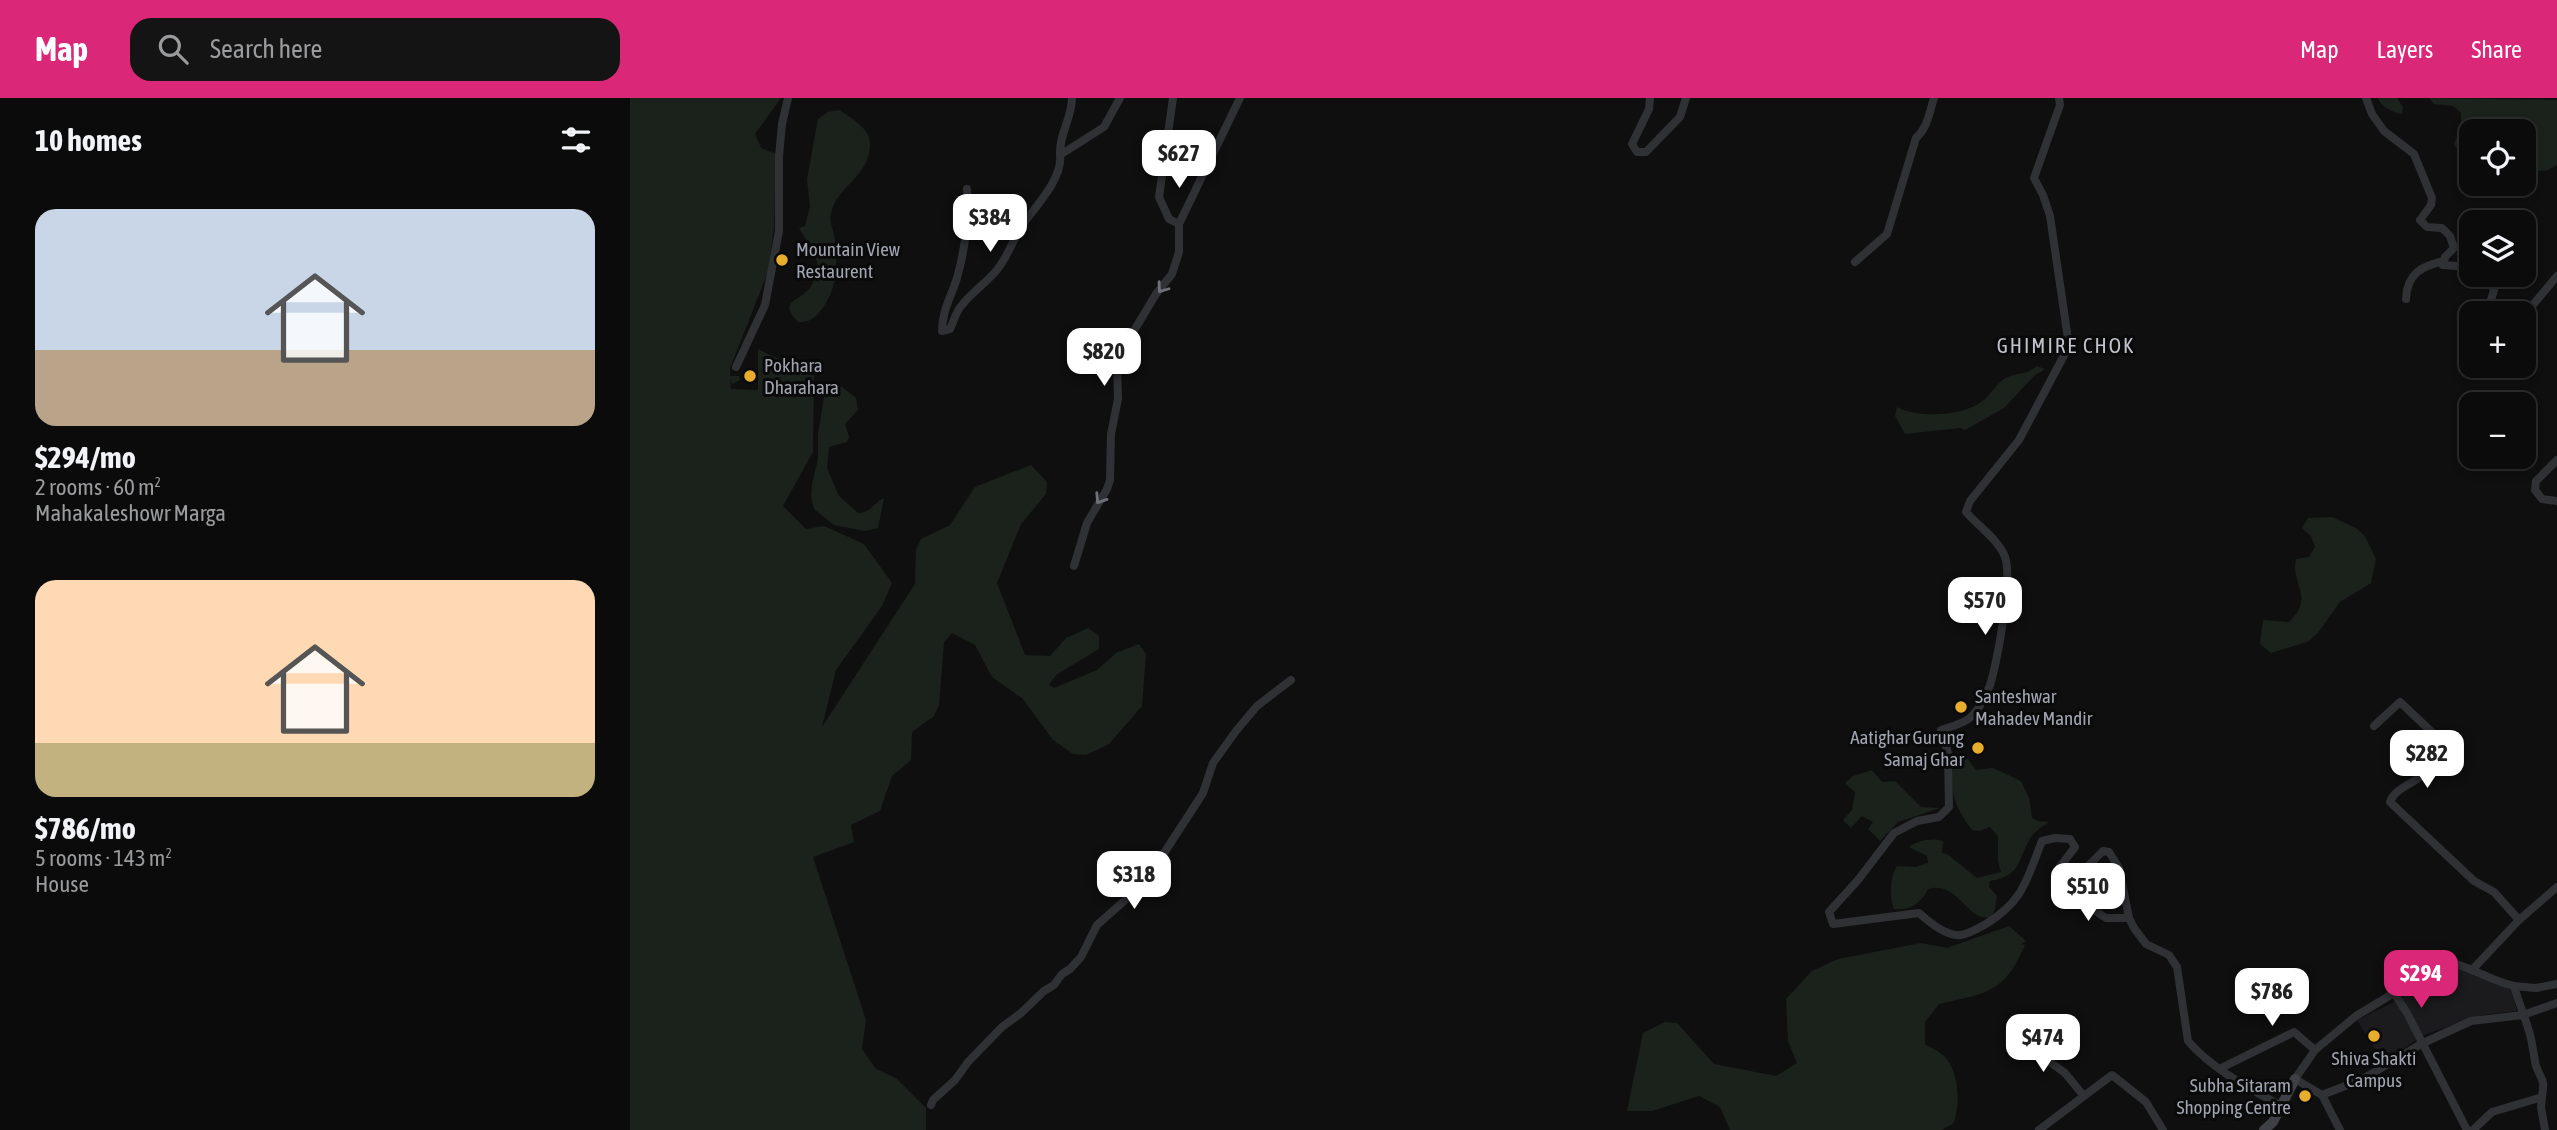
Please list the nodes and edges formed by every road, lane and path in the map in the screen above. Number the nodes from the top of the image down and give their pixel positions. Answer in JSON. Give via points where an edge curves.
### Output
{"nodes":[{"id":1,"x":788,"y":98,"type":"edge"},
{"id":2,"x":1072,"y":98,"type":"edge"},
{"id":3,"x":1121,"y":98,"type":"edge"},
{"id":4,"x":1173,"y":98,"type":"edge"},
{"id":5,"x":1240,"y":98,"type":"edge"},
{"id":6,"x":1650,"y":98,"type":"edge"},
{"id":7,"x":1686,"y":98,"type":"edge"},
{"id":8,"x":1934,"y":98,"type":"edge"},
{"id":9,"x":2059,"y":98,"type":"edge"},
{"id":10,"x":2366,"y":98,"type":"edge"},
{"id":11,"x":1060,"y":155,"type":"junction"},
{"id":12,"x":967,"y":189,"type":"dead end"},
{"id":13,"x":1179,"y":224,"type":"junction"},
{"id":14,"x":2444,"y":261,"type":"junction"},
{"id":15,"x":1854,"y":262,"type":"dead end"},
{"id":16,"x":2459,"y":266,"type":"edge"},
{"id":17,"x":2557,"y":276,"type":"edge"},
{"id":18,"x":2492,"y":287,"type":"edge"},
{"id":19,"x":2406,"y":299,"type":"dead end"},
{"id":20,"x":736,"y":367,"type":"dead end"},
{"id":21,"x":2557,"y":460,"type":"edge"},
{"id":22,"x":2557,"y":500,"type":"edge"},
{"id":23,"x":1074,"y":566,"type":"dead end"},
{"id":24,"x":1291,"y":680,"type":"dead end"},
{"id":25,"x":2374,"y":726,"type":"dead end"},
{"id":26,"x":2074,"y":880,"type":"junction"},
{"id":27,"x":2557,"y":887,"type":"edge"},
{"id":28,"x":2129,"y":918,"type":"junction"},
{"id":29,"x":2519,"y":920,"type":"junction"},
{"id":30,"x":2472,"y":970,"type":"junction"},
{"id":31,"x":2557,"y":984,"type":"edge"},
{"id":32,"x":2514,"y":986,"type":"junction"},
{"id":33,"x":2394,"y":993,"type":"junction"},
{"id":34,"x":2557,"y":1003,"type":"edge"},
{"id":35,"x":2523,"y":1015,"type":"junction"},
{"id":36,"x":2017,"y":1038,"type":"dead end"},
{"id":37,"x":2421,"y":1044,"type":"junction"},
{"id":38,"x":2315,"y":1051,"type":"junction"},
{"id":39,"x":2221,"y":1068,"type":"junction"},
{"id":40,"x":2295,"y":1079,"type":"junction"},
{"id":41,"x":2083,"y":1095,"type":"junction"},
{"id":42,"x":2322,"y":1096,"type":"junction"},
{"id":43,"x":2542,"y":1097,"type":"junction"},
{"id":44,"x":931,"y":1105,"type":"dead end"},
{"id":45,"x":2281,"y":1106,"type":"junction"},
{"id":46,"x":2039,"y":1130,"type":"edge"},
{"id":47,"x":2163,"y":1130,"type":"edge"},
{"id":48,"x":2264,"y":1130,"type":"edge"},
{"id":49,"x":2340,"y":1130,"type":"edge"},
{"id":50,"x":2467,"y":1130,"type":"edge"},
{"id":51,"x":2473,"y":1130,"type":"edge"},
{"id":52,"x":2545,"y":1130,"type":"edge"}],
"edges":[{"from":1,"to":20,"type":"street","via":[[779,156],[779,231],[765,305]]},
{"from":2,"to":11,"type":"street"},
{"from":3,"to":11,"type":"street","via":[[1104,127]]},
{"from":4,"to":13,"type":"street","via":[[1159,197],[1169,219]]},
{"from":5,"to":13,"type":"street"},
{"from":6,"to":7,"type":"street","via":[[1632,144],[1637,152],[1646,152],[1680,117]]},
{"from":8,"to":15,"type":"street","via":[[1928,121],[1916,138],[1887,234]]},
{"from":9,"to":26,"type":"street","via":[[2034,178],[2050,216],[2069,346],[2019,440],[1969,501],[1966,513],[2006,558],[2001,630],[1990,684],[1970,718],[1941,730],[1948,753],[1949,807],[1940,817],[1917,821],[1894,833],[1829,912],[1833,924],[1919,913],[1960,936],[2007,910],[2018,898],[2042,842],[2055,838],[2070,839],[2075,847],[2056,872],[2057,881]]},
{"from":10,"to":14,"type":"street","via":[[2384,131],[2414,154],[2432,198],[2420,220],[2427,227],[2442,228],[2454,248]]},
{"from":11,"to":12,"type":"street","via":[[1061,164],[1039,205],[997,271],[960,306],[950,329],[942,331],[968,222]]},
{"from":13,"to":23,"type":"street","one_way":true,"via":[[1180,252],[1172,274],[1120,354],[1110,480],[1087,523]]},
{"from":14,"to":16,"type":"street","via":[[2443,265]]},
{"from":14,"to":19,"type":"street","via":[[2415,274],[2407,283]]},
{"from":17,"to":18,"type":"street","via":[[2532,306],[2488,310]]},
{"from":21,"to":22,"type":"street","via":[[2536,481],[2535,490],[2542,499]]},
{"from":24,"to":44,"type":"street","via":[[1257,706],[1236,731],[1155,867],[1097,925],[1081,957],[1002,1027]]},
{"from":25,"to":29,"type":"street","via":[[2400,702],[2437,737],[2443,749],[2433,765],[2392,795],[2390,802],[2474,881],[2494,892]]},
{"from":26,"to":28,"type":"street","via":[[2091,908],[2106,918]]},
{"from":26,"to":28,"type":"street","via":[[2103,851],[2109,852],[2119,868]]},
{"from":27,"to":29,"type":"street"},
{"from":28,"to":39,"type":"street","via":[[2146,944],[2169,955],[2177,967],[2188,1041]]},
{"from":29,"to":30,"type":"street"},
{"from":30,"to":32,"type":"street"},
{"from":30,"to":33,"type":"street","via":[[2439,961],[2402,969]]},
{"from":31,"to":32,"type":"street"},
{"from":32,"to":35,"type":"street"},
{"from":33,"to":37,"type":"street"},
{"from":33,"to":38,"type":"street","via":[[2356,1016]]},
{"from":34,"to":35,"type":"street"},
{"from":35,"to":37,"type":"street","via":[[2471,1021]]},
{"from":35,"to":43,"type":"street","via":[[2544,1082]]},
{"from":36,"to":41,"type":"street","via":[[2064,1073]]},
{"from":37,"to":42,"type":"street","via":[[2363,1079]]},
{"from":37,"to":50,"type":"street"},
{"from":38,"to":39,"type":"street","via":[[2296,1032]]},
{"from":38,"to":40,"type":"street"},
{"from":39,"to":45,"type":"street"},
{"from":40,"to":42,"type":"street"},
{"from":40,"to":45,"type":"main road"},
{"from":41,"to":46,"type":"street"},
{"from":41,"to":47,"type":"street","via":[[2112,1075],[2146,1102]]},
{"from":42,"to":49,"type":"street"},
{"from":43,"to":51,"type":"street","via":[[2492,1112]]},
{"from":43,"to":52,"type":"street"},
{"from":45,"to":48,"type":"main road"}]}
